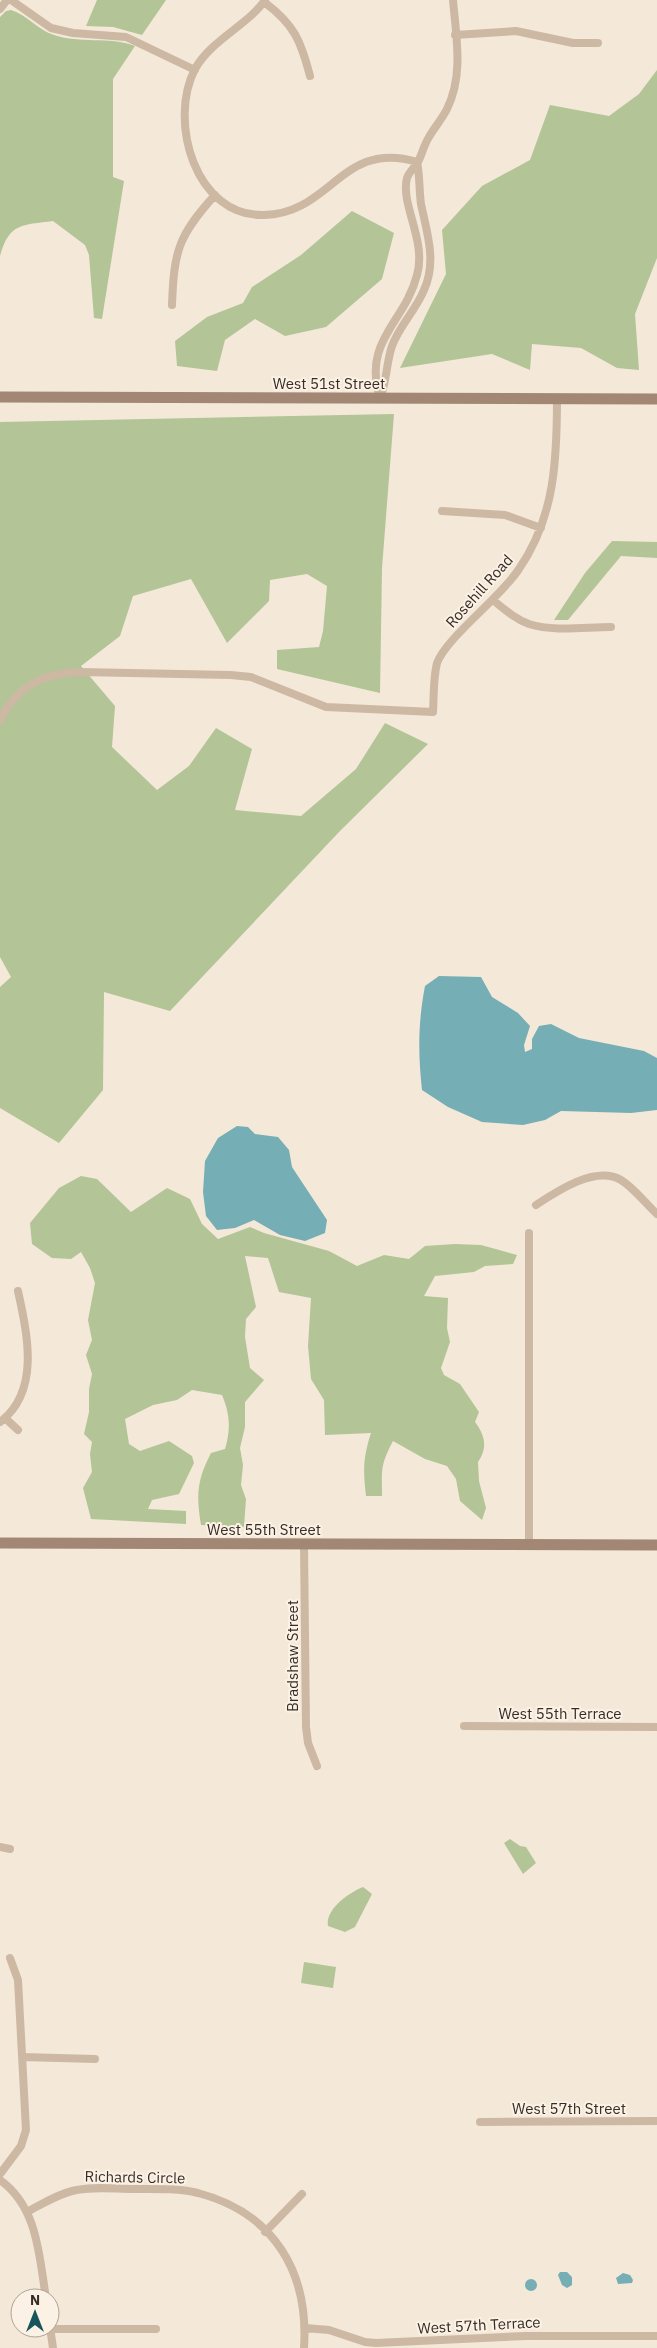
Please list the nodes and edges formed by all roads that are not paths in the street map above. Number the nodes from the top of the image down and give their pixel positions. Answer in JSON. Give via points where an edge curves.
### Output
{"nodes":[{"id":1,"x":7,"y":0,"type":"edge"},
{"id":2,"x":11,"y":0,"type":"edge"},
{"id":3,"x":453,"y":0,"type":"edge"},
{"id":4,"x":265,"y":1,"type":"edge"},
{"id":5,"x":0,"y":9,"type":"edge"},
{"id":6,"x":456,"y":35,"type":"junction"},
{"id":7,"x":598,"y":43,"type":"dead end"},
{"id":8,"x":195,"y":70,"type":"junction"},
{"id":9,"x":310,"y":76,"type":"dead end"},
{"id":10,"x":417,"y":162,"type":"junction"},
{"id":11,"x":215,"y":195,"type":"junction"},
{"id":12,"x":426,"y":224,"type":"junction"},
{"id":13,"x":415,"y":227,"type":"junction"},
{"id":14,"x":412,"y":289,"type":"junction"},
{"id":15,"x":422,"y":294,"type":"junction"},
{"id":16,"x":172,"y":305,"type":"dead end"},
{"id":17,"x":0,"y":397,"type":"edge"},
{"id":18,"x":380,"y":398,"type":"junction"},
{"id":19,"x":557,"y":398,"type":"junction"},
{"id":20,"x":657,"y":399,"type":"edge"},
{"id":21,"x":442,"y":511,"type":"dead end"},
{"id":22,"x":541,"y":528,"type":"junction"},
{"id":23,"x":493,"y":600,"type":"junction"},
{"id":24,"x":611,"y":627,"type":"dead end"},
{"id":25,"x":0,"y":720,"type":"edge"},
{"id":26,"x":536,"y":1205,"type":"dead end"},
{"id":27,"x":657,"y":1214,"type":"edge"},
{"id":28,"x":529,"y":1233,"type":"dead end"},
{"id":29,"x":18,"y":1291,"type":"dead end"},
{"id":30,"x":3,"y":1420,"type":"edge"},
{"id":31,"x":18,"y":1430,"type":"dead end"},
{"id":32,"x":0,"y":1543,"type":"edge"},
{"id":33,"x":304,"y":1544,"type":"junction"},
{"id":34,"x":529,"y":1544,"type":"junction"},
{"id":35,"x":657,"y":1545,"type":"edge"},
{"id":36,"x":464,"y":1726,"type":"dead end"},
{"id":37,"x":657,"y":1727,"type":"edge"},
{"id":38,"x":317,"y":1766,"type":"dead end"},
{"id":39,"x":0,"y":1847,"type":"edge"},
{"id":40,"x":10,"y":1849,"type":"dead end"},
{"id":41,"x":10,"y":1958,"type":"dead end"},
{"id":42,"x":22,"y":2057,"type":"junction"},
{"id":43,"x":95,"y":2059,"type":"dead end"},
{"id":44,"x":657,"y":2121,"type":"edge"},
{"id":45,"x":480,"y":2122,"type":"dead end"},
{"id":46,"x":0,"y":2174,"type":"edge"},
{"id":47,"x":0,"y":2180,"type":"edge"},
{"id":48,"x":302,"y":2194,"type":"dead end"},
{"id":49,"x":27,"y":2212,"type":"junction"},
{"id":50,"x":265,"y":2232,"type":"junction"},
{"id":51,"x":44,"y":2288,"type":"edge"},
{"id":52,"x":60,"y":2328,"type":"edge"},
{"id":53,"x":305,"y":2328,"type":"junction"},
{"id":54,"x":156,"y":2329,"type":"dead end"},
{"id":55,"x":657,"y":2336,"type":"edge"},
{"id":56,"x":304,"y":2348,"type":"edge"}],
"edges":[{"from":1,"to":5,"type":"street"},
{"from":2,"to":8,"type":"street","via":[[52,28],[126,37]]},
{"from":3,"to":6,"type":"street"},
{"from":4,"to":8,"type":"street","via":[[211,49]]},
{"from":4,"to":9,"type":"street","via":[[297,35]]},
{"from":6,"to":7,"type":"street","via":[[516,31],[574,43]]},
{"from":6,"to":10,"type":"street","via":[[458,65],[454,94]]},
{"from":8,"to":11,"type":"street","via":[[186,103],[188,141],[194,166]]},
{"from":10,"to":11,"type":"street","via":[[394,157],[359,164],[306,205],[279,214],[246,213],[231,208]]},
{"from":10,"to":12,"type":"street"},
{"from":10,"to":13,"type":"street","via":[[408,177]]},
{"from":11,"to":16,"type":"street","via":[[187,228],[179,243]]},
{"from":12,"to":13,"type":"street"},
{"from":12,"to":15,"type":"street","via":[[431,262]]},
{"from":13,"to":14,"type":"street","via":[[420,257]]},
{"from":14,"to":15,"type":"street"},
{"from":14,"to":18,"type":"street","via":[[378,352],[376,383]]},
{"from":15,"to":18,"type":"street","via":[[392,345],[387,382]]},
{"from":17,"to":18,"type":"street","name":"West 51st Street"},
{"from":18,"to":19,"type":"street","name":"West 51st Street"},
{"from":19,"to":20,"type":"street","name":"West 51st Street"},
{"from":19,"to":22,"type":"street","name":"Rosehill Road","via":[[555,476]]},
{"from":21,"to":22,"type":"street","via":[[505,515]]},
{"from":22,"to":23,"type":"street","name":"Rosehill Road","via":[[519,570]]},
{"from":23,"to":24,"type":"street","via":[[529,624]]},
{"from":23,"to":25,"type":"street","name":"Rosehill Road","via":[[443,652],[435,673],[433,712],[326,707],[251,677],[61,672],[36,680],[22,689]]},
{"from":26,"to":27,"type":"street","via":[[582,1180],[602,1175],[622,1181]]},
{"from":28,"to":34,"type":"street"},
{"from":29,"to":30,"type":"street","via":[[30,1356],[21,1392]]},
{"from":30,"to":31,"type":"street"},
{"from":32,"to":33,"type":"street","name":"West 55th Street"},
{"from":33,"to":34,"type":"street","name":"West 55th Street"},
{"from":33,"to":38,"type":"street","name":"Bradshaw Street","via":[[306,1727]]},
{"from":34,"to":35,"type":"street","name":"West 55th Street"},
{"from":36,"to":37,"type":"street","name":"West 55th Terrace"},
{"from":39,"to":40,"type":"street"},
{"from":41,"to":42,"type":"street","via":[[18,1980]]},
{"from":42,"to":43,"type":"street"},
{"from":42,"to":46,"type":"street","via":[[26,2130],[13,2160]]},
{"from":44,"to":45,"type":"street","name":"West 57th Street"},
{"from":47,"to":49,"type":"street","via":[[17,2196]]},
{"from":48,"to":50,"type":"street"},
{"from":49,"to":50,"type":"street","name":"Richards Circle","via":[[75,2190],[172,2189],[219,2200],[244,2214]]},
{"from":49,"to":51,"type":"street","via":[[34,2229]]},
{"from":50,"to":53,"type":"street","name":"Richards Circle","via":[[282,2250],[292,2269],[304,2307]]},
{"from":52,"to":54,"type":"street"},
{"from":53,"to":55,"type":"street","name":"West 57th Terrace","via":[[330,2330],[376,2343],[543,2336]]},
{"from":53,"to":56,"type":"street","name":"Richards Circle"}]}
